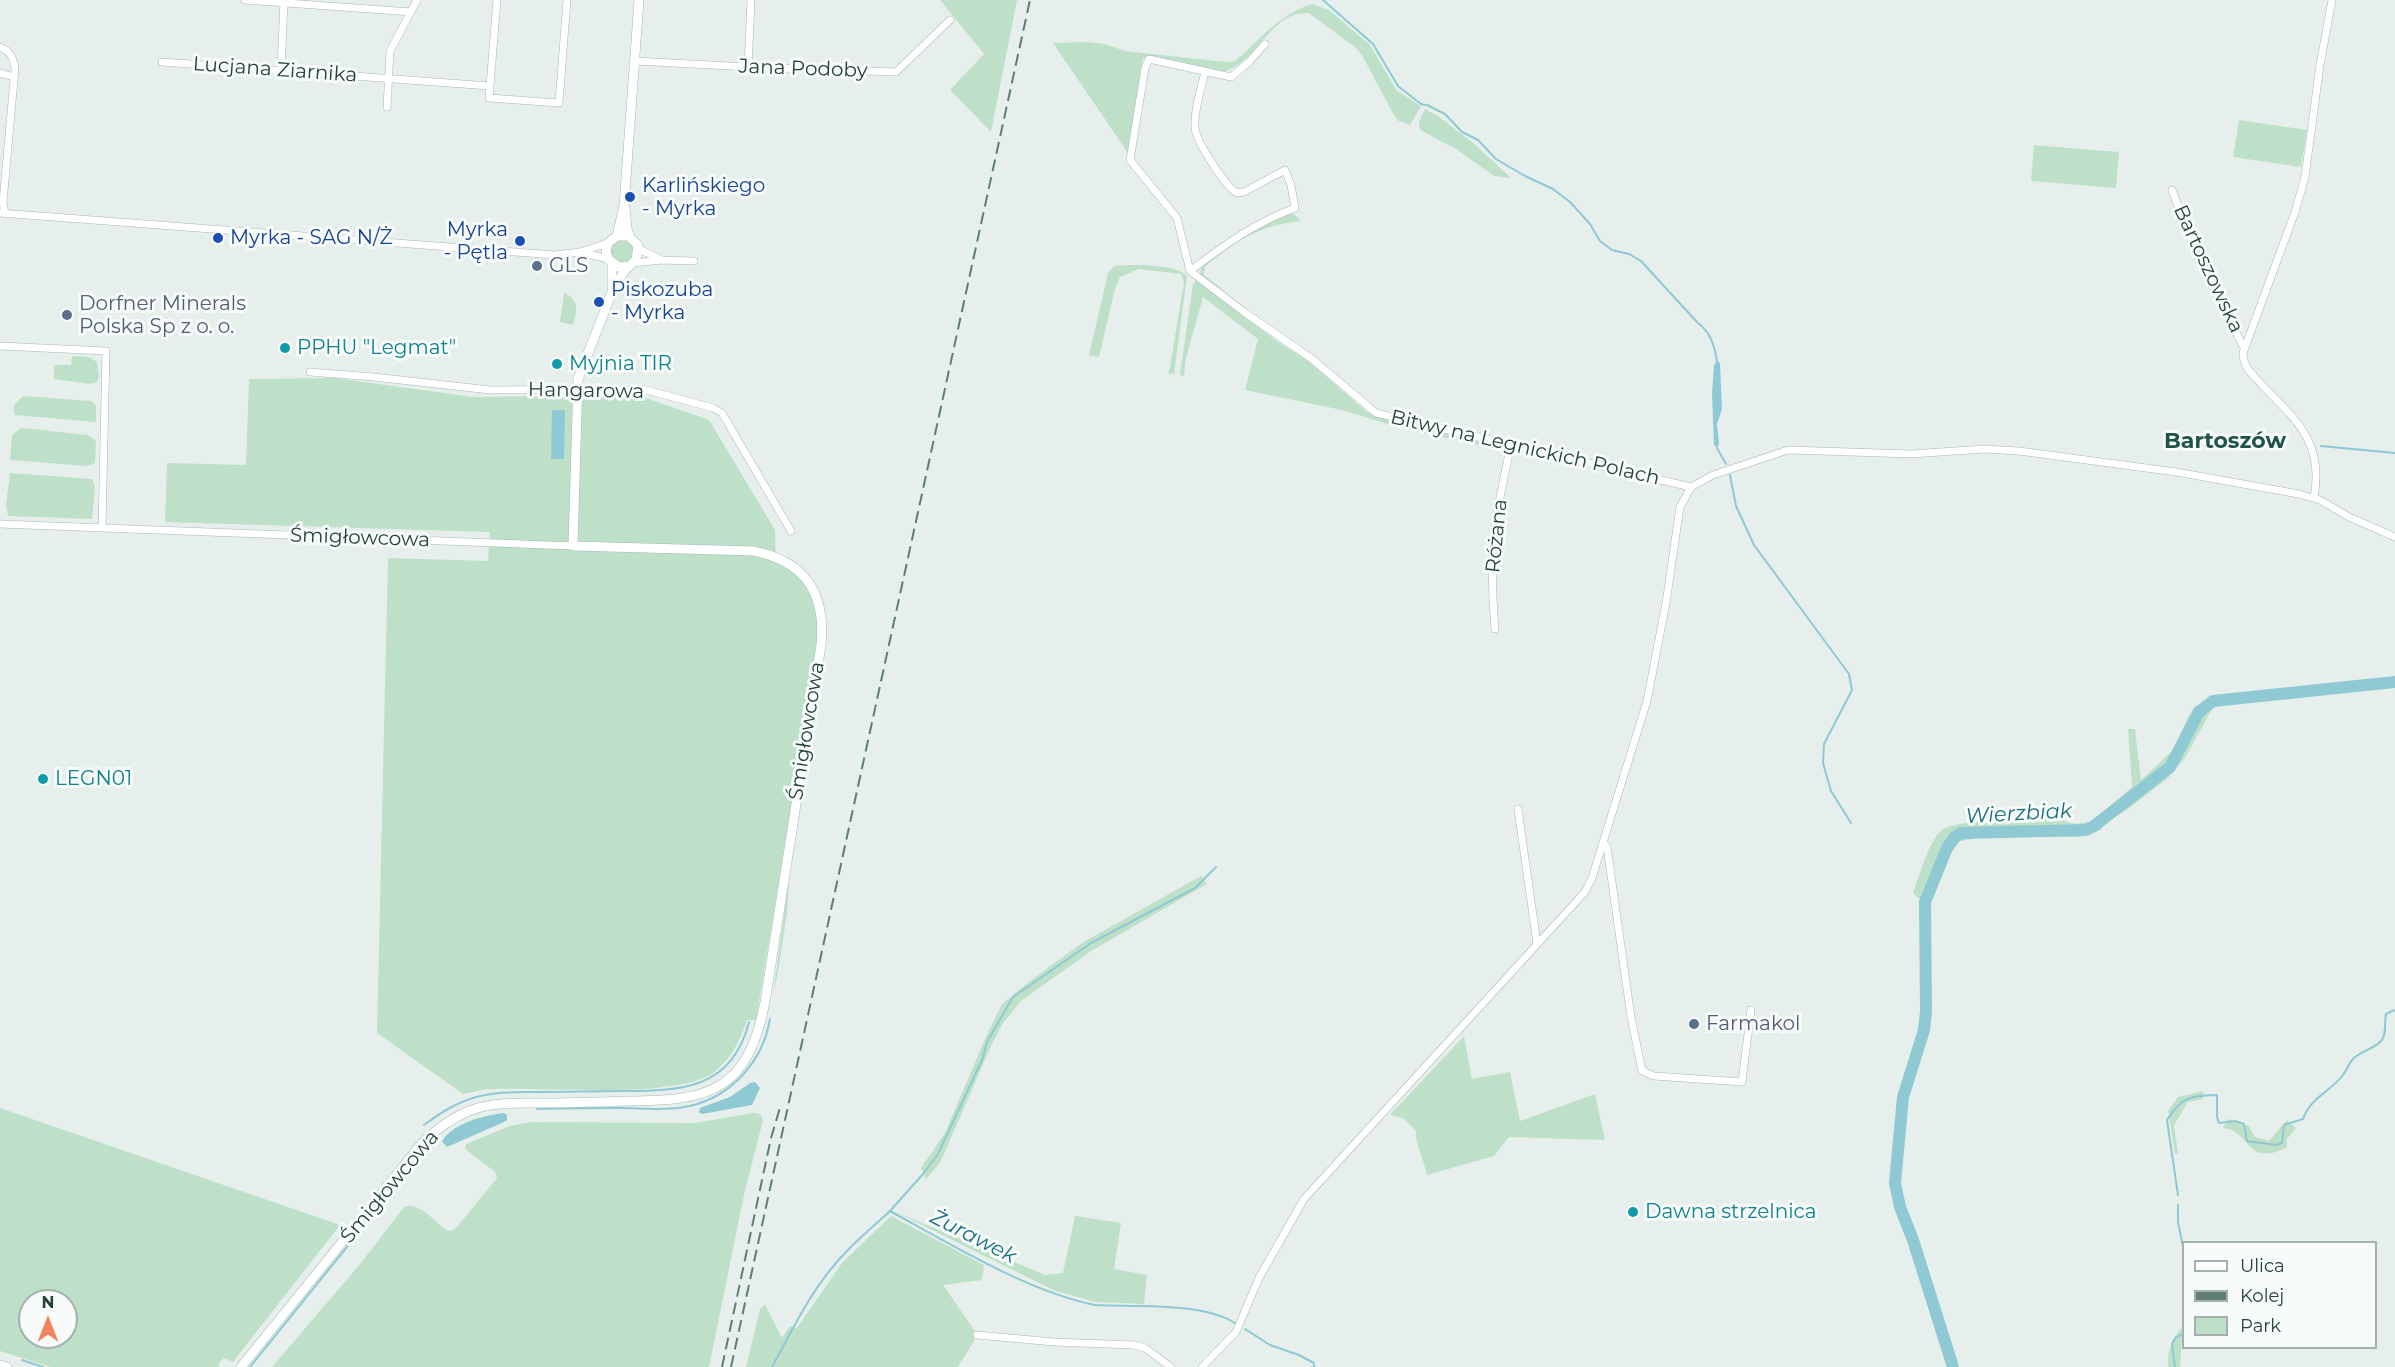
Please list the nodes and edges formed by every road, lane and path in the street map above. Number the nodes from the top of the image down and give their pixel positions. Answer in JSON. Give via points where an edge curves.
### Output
{"nodes":[{"id":1,"x":245,"y":0,"type":"edge"},
{"id":2,"x":417,"y":0,"type":"edge"},
{"id":3,"x":497,"y":0,"type":"edge"},
{"id":4,"x":567,"y":0,"type":"edge"},
{"id":5,"x":639,"y":0,"type":"edge"},
{"id":6,"x":752,"y":0,"type":"edge"},
{"id":7,"x":2332,"y":0,"type":"edge"},
{"id":8,"x":284,"y":2,"type":"edge"},
{"id":9,"x":411,"y":12,"type":"junction"},
{"id":10,"x":950,"y":20,"type":"dead end"},
{"id":11,"x":1265,"y":44,"type":"dead end"},
{"id":12,"x":0,"y":47,"type":"edge"},
{"id":13,"x":635,"y":61,"type":"junction"},
{"id":14,"x":162,"y":62,"type":"dead end"},
{"id":15,"x":748,"y":67,"type":"junction"},
{"id":16,"x":281,"y":70,"type":"junction"},
{"id":17,"x":1205,"y":72,"type":"junction"},
{"id":18,"x":0,"y":73,"type":"edge"},
{"id":19,"x":14,"y":77,"type":"junction"},
{"id":20,"x":388,"y":78,"type":"junction"},
{"id":21,"x":490,"y":86,"type":"junction"},
{"id":22,"x":387,"y":107,"type":"dead end"},
{"id":23,"x":2172,"y":190,"type":"dead end"},
{"id":24,"x":624,"y":206,"type":"junction"},
{"id":25,"x":3,"y":213,"type":"edge"},
{"id":26,"x":617,"y":236,"type":"junction"},
{"id":27,"x":630,"y":237,"type":"junction"},
{"id":28,"x":608,"y":243,"type":"junction"},
{"id":29,"x":639,"y":249,"type":"junction"},
{"id":30,"x":580,"y":252,"type":"junction"},
{"id":31,"x":662,"y":260,"type":"junction"},
{"id":32,"x":610,"y":261,"type":"junction"},
{"id":33,"x":694,"y":261,"type":"dead end"},
{"id":34,"x":631,"y":265,"type":"junction"},
{"id":35,"x":1190,"y":271,"type":"junction"},
{"id":36,"x":612,"y":292,"type":"junction"},
{"id":37,"x":0,"y":346,"type":"edge"},
{"id":38,"x":2244,"y":348,"type":"junction"},
{"id":39,"x":310,"y":372,"type":"dead end"},
{"id":40,"x":577,"y":389,"type":"junction"},
{"id":41,"x":1511,"y":444,"type":"junction"},
{"id":42,"x":1691,"y":487,"type":"junction"},
{"id":43,"x":2314,"y":498,"type":"junction"},
{"id":44,"x":0,"y":524,"type":"edge"},
{"id":45,"x":102,"y":527,"type":"junction"},
{"id":46,"x":790,"y":531,"type":"dead end"},
{"id":47,"x":2395,"y":537,"type":"edge"},
{"id":48,"x":573,"y":546,"type":"junction"},
{"id":49,"x":1495,"y":628,"type":"dead end"},
{"id":50,"x":1518,"y":809,"type":"dead end"},
{"id":51,"x":1603,"y":842,"type":"junction"},
{"id":52,"x":1537,"y":944,"type":"junction"},
{"id":53,"x":1750,"y":1010,"type":"dead end"},
{"id":54,"x":977,"y":1335,"type":"dead end"},
{"id":55,"x":0,"y":1365,"type":"edge"},
{"id":56,"x":7,"y":1367,"type":"edge"},
{"id":57,"x":241,"y":1367,"type":"edge"},
{"id":58,"x":1171,"y":1367,"type":"edge"},
{"id":59,"x":1202,"y":1367,"type":"edge"}],
"edges":[{"from":1,"to":8,"type":"street"},
{"from":2,"to":9,"type":"street"},
{"from":3,"to":21,"type":"street"},
{"from":4,"to":21,"type":"street","via":[[559,103],[489,98]]},
{"from":5,"to":13,"type":"street"},
{"from":6,"to":15,"type":"street"},
{"from":7,"to":38,"type":"street","via":[[2305,177]]},
{"from":8,"to":9,"type":"street"},
{"from":8,"to":16,"type":"street"},
{"from":9,"to":20,"type":"street","via":[[390,51]]},
{"from":10,"to":15,"type":"street","name":"Jana Podoby","via":[[896,72]]},
{"from":11,"to":17,"type":"street","via":[[1231,77]]},
{"from":12,"to":19,"type":"street","via":[[14,59]]},
{"from":13,"to":15,"type":"street","name":"Jana Podoby"},
{"from":13,"to":24,"type":"street"},
{"from":14,"to":16,"type":"street","name":"Lucjana Ziarnika"},
{"from":16,"to":20,"type":"street","name":"Lucjana Ziarnika"},
{"from":17,"to":35,"type":"street","via":[[1149,59],[1130,160],[1177,218]]},
{"from":17,"to":35,"type":"street","via":[[1194,130],[1226,184],[1237,193],[1244,192],[1285,170],[1295,208],[1234,239]]},
{"from":18,"to":19,"type":"street"},
{"from":19,"to":25,"type":"street"},
{"from":20,"to":21,"type":"street","name":"Lucjana Ziarnika"},
{"from":20,"to":22,"type":"street"},
{"from":23,"to":38,"type":"street","name":"Bartoszowska","via":[[2198,258]]},
{"from":24,"to":26,"type":"street"},
{"from":24,"to":27,"type":"street"},
{"from":25,"to":30,"type":"street","via":[[555,255]]},
{"from":26,"to":27,"type":"street"},
{"from":26,"to":28,"type":"street"},
{"from":27,"to":29,"type":"street"},
{"from":28,"to":30,"type":"street"},
{"from":28,"to":32,"type":"street"},
{"from":29,"to":31,"type":"street"},
{"from":29,"to":34,"type":"street"},
{"from":30,"to":32,"type":"street"},
{"from":31,"to":33,"type":"street"},
{"from":31,"to":34,"type":"street"},
{"from":32,"to":34,"type":"street","via":[[619,267]]},
{"from":32,"to":36,"type":"street"},
{"from":34,"to":36,"type":"street"},
{"from":35,"to":41,"type":"street","name":"Bitwy na Legnickich Polach","via":[[1312,359],[1376,413]]},
{"from":36,"to":40,"type":"street"},
{"from":37,"to":45,"type":"street","via":[[106,351]]},
{"from":38,"to":43,"type":"street","name":"Bartoszowska","via":[[2243,359],[2250,371],[2308,439],[2317,467]]},
{"from":39,"to":40,"type":"street","name":"Hangarowa","via":[[490,390]]},
{"from":40,"to":46,"type":"street","name":"Hangarowa","via":[[643,389],[719,410]]},
{"from":40,"to":48,"type":"street"},
{"from":41,"to":42,"type":"street","name":"Bitwy na Legnickich Polach"},
{"from":41,"to":49,"type":"street","name":"Różana","via":[[1493,552]]},
{"from":42,"to":43,"type":"street","via":[[1735,466],[1788,450],[1911,454],[1986,449],[2176,472]]},
{"from":42,"to":51,"type":"street","via":[[1678,513],[1665,613],[1647,701]]},
{"from":43,"to":47,"type":"street"},
{"from":44,"to":45,"type":"street","name":"Śmigłowcowa"},
{"from":45,"to":48,"type":"street","name":"Śmigłowcowa"},
{"from":48,"to":57,"type":"street","name":"Śmigłowcowa","via":[[753,551],[774,555],[805,578],[820,608],[821,645],[765,1002],[751,1053],[726,1082],[696,1097],[498,1104],[451,1119],[423,1142]]},
{"from":50,"to":52,"type":"street"},
{"from":51,"to":52,"type":"street","via":[[1585,892]]},
{"from":51,"to":53,"type":"street","via":[[1607,847],[1642,1071],[1654,1076],[1742,1082]]},
{"from":52,"to":59,"type":"street","via":[[1304,1199],[1259,1278],[1236,1332]]},
{"from":54,"to":58,"type":"street","via":[[1134,1345]]},
{"from":55,"to":56,"type":"street"}]}
